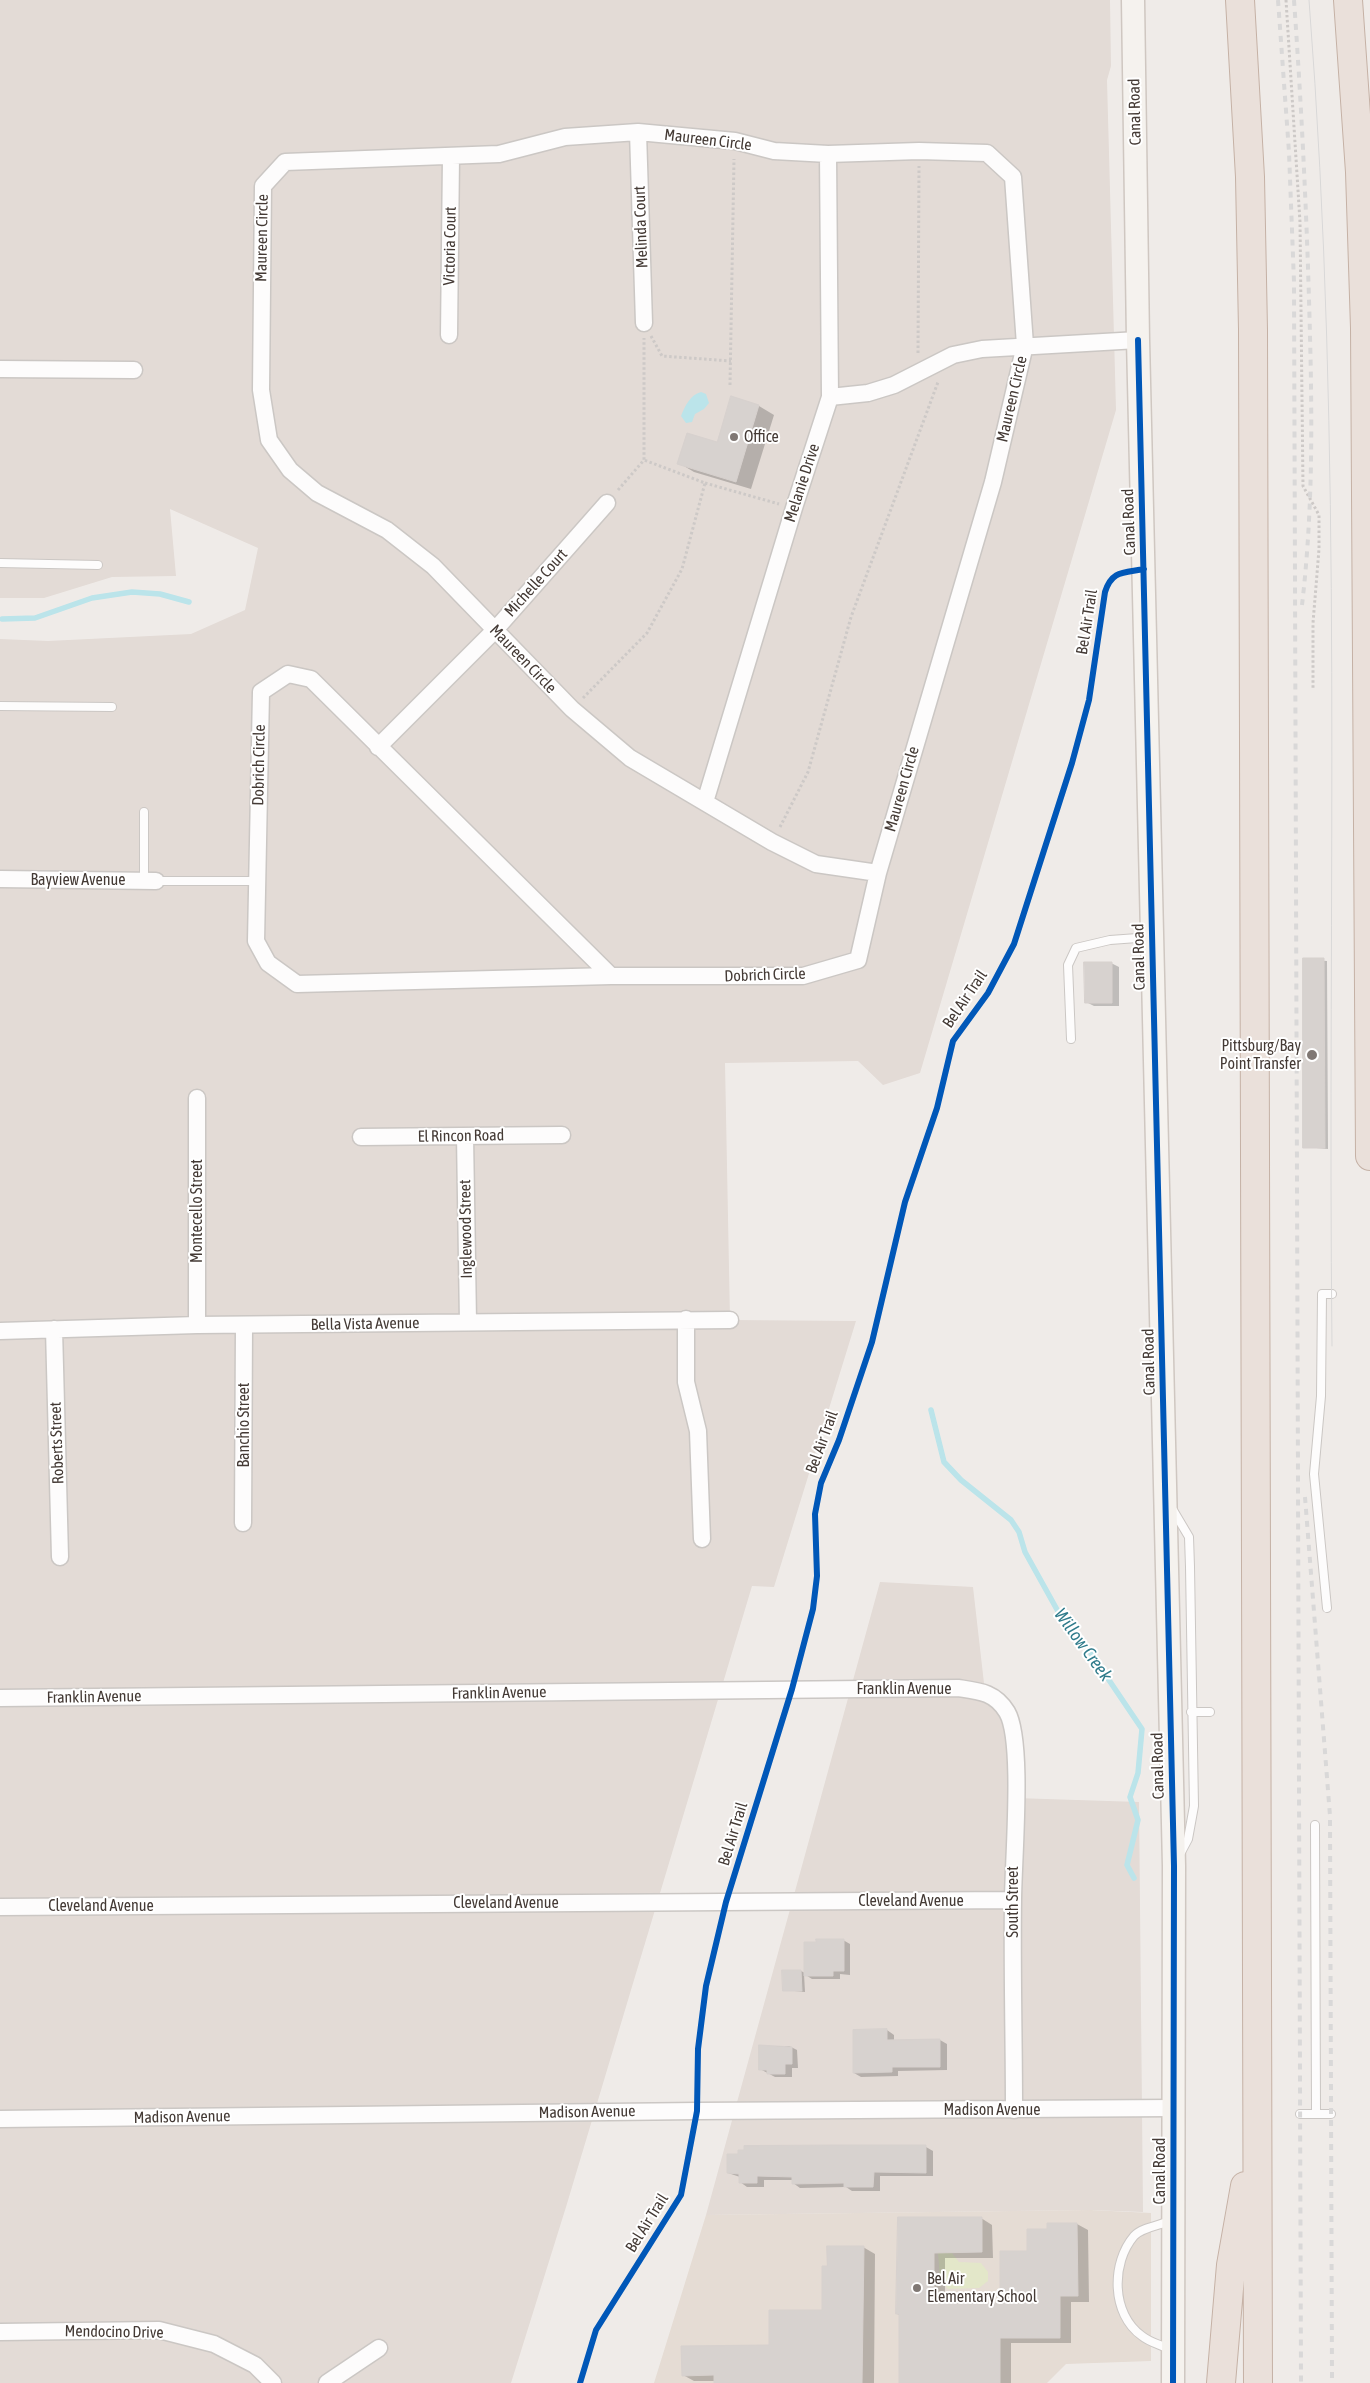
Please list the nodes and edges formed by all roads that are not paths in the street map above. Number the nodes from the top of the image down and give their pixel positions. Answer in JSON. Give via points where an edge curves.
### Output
{"nodes":[{"id":1,"x":1133,"y":0,"type":"edge"},
{"id":2,"x":1240,"y":0,"type":"edge"},
{"id":3,"x":1348,"y":0,"type":"edge"},
{"id":4,"x":638,"y":132,"type":"junction"},
{"id":5,"x":828,"y":154,"type":"junction"},
{"id":6,"x":451,"y":157,"type":"junction"},
{"id":7,"x":644,"y":323,"type":"road end"},
{"id":8,"x":449,"y":335,"type":"dead end"},
{"id":9,"x":1138,"y":340,"type":"junction"},
{"id":10,"x":1025,"y":345,"type":"junction"},
{"id":11,"x":0,"y":369,"type":"edge"},
{"id":12,"x":134,"y":370,"type":"dead end"},
{"id":13,"x":830,"y":397,"type":"junction"},
{"id":14,"x":607,"y":503,"type":"road end"},
{"id":15,"x":0,"y":563,"type":"edge"},
{"id":16,"x":98,"y":565,"type":"dead end"},
{"id":17,"x":495,"y":630,"type":"junction"},
{"id":18,"x":0,"y":706,"type":"edge"},
{"id":19,"x":112,"y":707,"type":"dead end"},
{"id":20,"x":378,"y":747,"type":"junction"},
{"id":21,"x":705,"y":802,"type":"junction"},
{"id":22,"x":144,"y":812,"type":"dead end"},
{"id":23,"x":878,"y":873,"type":"junction"},
{"id":24,"x":0,"y":880,"type":"edge"},
{"id":25,"x":150,"y":881,"type":"junction"},
{"id":26,"x":257,"y":881,"type":"junction"},
{"id":27,"x":1153,"y":936,"type":"junction"},
{"id":28,"x":611,"y":976,"type":"junction"},
{"id":29,"x":1071,"y":1039,"type":"dead end"},
{"id":30,"x":198,"y":1098,"type":"dead end"},
{"id":31,"x":562,"y":1135,"type":"dead end"},
{"id":32,"x":361,"y":1136,"type":"dead end"},
{"id":33,"x":465,"y":1136,"type":"junction"},
{"id":34,"x":1370,"y":1156,"type":"edge"},
{"id":35,"x":1332,"y":1294,"type":"dead end"},
{"id":36,"x":686,"y":1320,"type":"junction"},
{"id":37,"x":730,"y":1320,"type":"dead end"},
{"id":38,"x":468,"y":1322,"type":"junction"},
{"id":39,"x":198,"y":1325,"type":"junction"},
{"id":40,"x":244,"y":1326,"type":"junction"},
{"id":41,"x":54,"y":1329,"type":"junction"},
{"id":42,"x":0,"y":1331,"type":"edge"},
{"id":43,"x":1166,"y":1498,"type":"junction"},
{"id":44,"x":243,"y":1523,"type":"dead end"},
{"id":45,"x":702,"y":1539,"type":"dead end"},
{"id":46,"x":60,"y":1557,"type":"dead end"},
{"id":47,"x":1327,"y":1608,"type":"dead end"},
{"id":48,"x":0,"y":1698,"type":"edge"},
{"id":49,"x":997,"y":1698,"type":"joint"},
{"id":50,"x":1192,"y":1712,"type":"junction"},
{"id":51,"x":1210,"y":1712,"type":"dead end"},
{"id":52,"x":1316,"y":1825,"type":"dead end"},
{"id":53,"x":1174,"y":1866,"type":"junction"},
{"id":54,"x":1013,"y":1900,"type":"junction"},
{"id":55,"x":0,"y":1907,"type":"edge"},
{"id":56,"x":1174,"y":2108,"type":"junction"},
{"id":57,"x":1014,"y":2110,"type":"junction"},
{"id":58,"x":1300,"y":2114,"type":"dead end"},
{"id":59,"x":1316,"y":2114,"type":"junction"},
{"id":60,"x":1332,"y":2114,"type":"dead end"},
{"id":61,"x":1258,"y":2118,"type":"junction"},
{"id":62,"x":0,"y":2119,"type":"edge"},
{"id":63,"x":1174,"y":2219,"type":"junction"},
{"id":64,"x":0,"y":2332,"type":"edge"},
{"id":65,"x":379,"y":2348,"type":"dead end"},
{"id":66,"x":1174,"y":2351,"type":"junction"},
{"id":67,"x":1170,"y":2382,"type":"edge"},
{"id":68,"x":273,"y":2383,"type":"edge"},
{"id":69,"x":327,"y":2383,"type":"edge"},
{"id":70,"x":1222,"y":2383,"type":"edge"},
{"id":71,"x":1258,"y":2383,"type":"edge"}],
"edges":[{"from":1,"to":9,"type":"street","name":"Canal Road"},
{"from":2,"to":61,"type":"highway","via":[[1250,177],[1253,340]]},
{"from":3,"to":34,"type":"highway","via":[[1360,172],[1365,328]]},
{"from":4,"to":5,"type":"street","name":"Maureen Circle"},
{"from":4,"to":6,"type":"street","name":"Maureen Circle","via":[[565,137],[499,154]]},
{"from":4,"to":7,"type":"street","name":"Melinda Court"},
{"from":5,"to":10,"type":"street","name":"Maureen Circle","via":[[987,153],[1013,177]]},
{"from":5,"to":13,"type":"street","name":"Melanie Drive"},
{"from":6,"to":8,"type":"street","name":"Victoria Court"},
{"from":6,"to":17,"type":"street","name":"Maureen Circle","via":[[285,162],[263,186],[261,390],[269,440],[290,470],[317,493],[387,530],[433,566]]},
{"from":9,"to":10,"type":"street"},
{"from":9,"to":27,"type":"street","name":"Canal Road"},
{"from":10,"to":13,"type":"street","via":[[982,349],[947,358],[885,388]]},
{"from":10,"to":23,"type":"street","name":"Maureen Circle","via":[[992,482]]},
{"from":11,"to":12,"type":"street"},
{"from":13,"to":21,"type":"street","name":"Melanie Drive"},
{"from":14,"to":17,"type":"street","name":"Michelle Court"},
{"from":15,"to":16,"type":"lane"},
{"from":17,"to":20,"type":"street","name":"Michelle Court"},
{"from":17,"to":21,"type":"street","name":"Maureen Circle","via":[[572,709],[630,758]]},
{"from":18,"to":19,"type":"lane"},
{"from":20,"to":26,"type":"street","name":"Dobrich Circle","via":[[311,679],[288,674],[261,692]]},
{"from":20,"to":28,"type":"street","name":"Dobrich Circle"},
{"from":21,"to":23,"type":"street","name":"Maureen Circle","via":[[816,864]]},
{"from":22,"to":25,"type":"lane"},
{"from":23,"to":28,"type":"street","name":"Dobrich Circle","via":[[858,960],[803,976]]},
{"from":24,"to":25,"type":"street","name":"Bayview Avenue"},
{"from":25,"to":26,"type":"lane"},
{"from":26,"to":28,"type":"street","name":"Dobrich Circle","via":[[256,941],[268,963],[297,984]]},
{"from":27,"to":29,"type":"lane","via":[[1110,940],[1076,948],[1068,965]]},
{"from":27,"to":43,"type":"street","name":"Canal Road"},
{"from":30,"to":39,"type":"street","name":"Montecello Street"},
{"from":31,"to":33,"type":"street","name":"El Rincon Road"},
{"from":32,"to":33,"type":"street","name":"El Rincon Road"},
{"from":33,"to":38,"type":"street","name":"Inglewood Street"},
{"from":35,"to":47,"type":"lane","via":[[1322,1294],[1321,1396],[1314,1459]]},
{"from":36,"to":37,"type":"street","name":"Bella Vista Avenue"},
{"from":36,"to":38,"type":"street","name":"Bella Vista Avenue"},
{"from":36,"to":45,"type":"street","via":[[686,1382],[698,1431]]},
{"from":38,"to":40,"type":"street","name":"Bella Vista Avenue"},
{"from":39,"to":40,"type":"street","name":"Bella Vista Avenue"},
{"from":39,"to":41,"type":"street","name":"Bella Vista Avenue"},
{"from":40,"to":44,"type":"street","name":"Banchio Street"},
{"from":41,"to":42,"type":"street","name":"Bella Vista Avenue"},
{"from":41,"to":46,"type":"street","name":"Roberts Street"},
{"from":43,"to":50,"type":"lane","via":[[1189,1537]]},
{"from":43,"to":53,"type":"street","name":"Canal Road"},
{"from":48,"to":49,"type":"street","name":"Franklin Avenue","via":[[958,1688],[985,1692]]},
{"from":49,"to":54,"type":"street","name":"South Street","via":[[1013,1728],[1015,1753]]},
{"from":50,"to":51,"type":"lane"},
{"from":50,"to":53,"type":"lane","via":[[1194,1806],[1188,1839]]},
{"from":52,"to":59,"type":"lane"},
{"from":53,"to":56,"type":"street","name":"Canal Road"},
{"from":54,"to":55,"type":"street","name":"Cleveland Avenue"},
{"from":54,"to":57,"type":"street","name":"South Street"},
{"from":56,"to":57,"type":"street","name":"Madison Avenue"},
{"from":56,"to":63,"type":"street","name":"Canal Road"},
{"from":57,"to":62,"type":"street","name":"Madison Avenue"},
{"from":58,"to":59,"type":"lane"},
{"from":59,"to":60,"type":"lane"},
{"from":61,"to":70,"type":"highway","via":[[1230,2265]]},
{"from":61,"to":71,"type":"highway"},
{"from":63,"to":66,"type":"street","name":"Canal Road"},
{"from":63,"to":66,"type":"lane","via":[[1135,2234],[1119,2264],[1117,2293],[1124,2314],[1141,2336]]},
{"from":64,"to":68,"type":"street","name":"Mendocino Drive","via":[[159,2330],[214,2344],[256,2365]]},
{"from":65,"to":69,"type":"street"},
{"from":66,"to":67,"type":"street","name":"Canal Road"}]}
